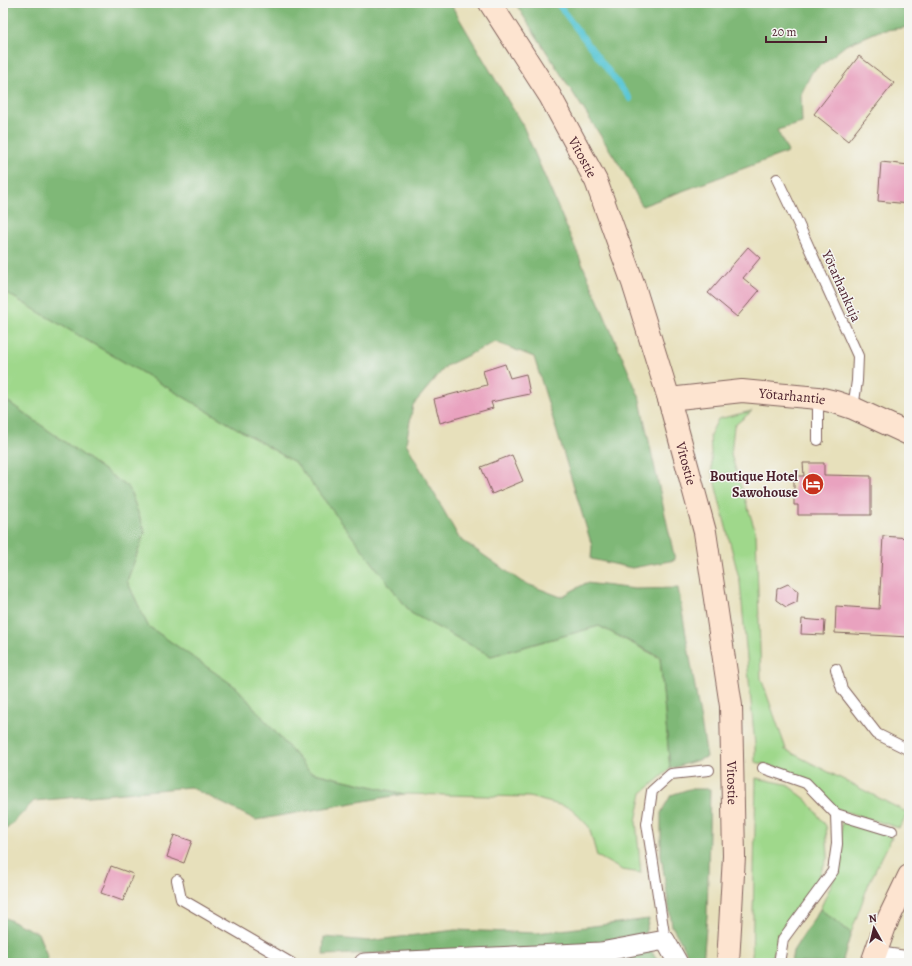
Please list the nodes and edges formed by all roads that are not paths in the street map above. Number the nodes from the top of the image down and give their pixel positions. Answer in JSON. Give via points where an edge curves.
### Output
{"nodes":[{"id":1,"x":490,"y":3,"type":"edge"},
{"id":2,"x":777,"y":179,"type":"dead end"},
{"id":3,"x":818,"y":398,"type":"junction"},
{"id":4,"x":669,"y":399,"type":"junction"},
{"id":5,"x":853,"y":408,"type":"junction"},
{"id":6,"x":909,"y":434,"type":"edge"},
{"id":7,"x":818,"y":440,"type":"dead end"},
{"id":8,"x":836,"y":669,"type":"dead end"},
{"id":9,"x":909,"y":750,"type":"edge"},
{"id":10,"x":763,"y":768,"type":"dead end"},
{"id":11,"x":709,"y":770,"type":"dead end"},
{"id":12,"x":836,"y":814,"type":"junction"},
{"id":13,"x":892,"y":831,"type":"dead end"},
{"id":14,"x":909,"y":876,"type":"edge"},
{"id":15,"x":177,"y":880,"type":"dead end"},
{"id":16,"x":665,"y":940,"type":"junction"},
{"id":17,"x":873,"y":960,"type":"edge"},
{"id":18,"x":909,"y":961,"type":"edge"},
{"id":19,"x":291,"y":963,"type":"edge"},
{"id":20,"x":364,"y":963,"type":"edge"},
{"id":21,"x":678,"y":963,"type":"edge"},
{"id":22,"x":728,"y":963,"type":"edge"},
{"id":23,"x":779,"y":963,"type":"edge"}],
"edges":[{"from":1,"to":4,"type":"main road","name":"Vitostie","via":[[550,96],[596,180],[633,283]]},
{"from":2,"to":5,"type":"lane","name":"Yötarhankuja","via":[[858,356]]},
{"from":3,"to":4,"type":"main road","name":"Yötarhantie","via":[[742,391]]},
{"from":3,"to":5,"type":"main road","name":"Yötarhantie"},
{"from":3,"to":7,"type":"lane"},
{"from":4,"to":22,"type":"main road","name":"Vitostie","via":[[705,532],[731,706],[734,856]]},
{"from":5,"to":6,"type":"main road","name":"Yötarhantie"},
{"from":8,"to":9,"type":"lane","via":[[842,689],[877,734]]},
{"from":10,"to":12,"type":"lane","via":[[806,783]]},
{"from":11,"to":16,"type":"lane","via":[[671,774],[652,791],[647,824]]},
{"from":12,"to":13,"type":"lane"},
{"from":12,"to":23,"type":"lane","via":[[837,844],[833,871],[783,939]]},
{"from":14,"to":17,"type":"main road","via":[[884,926]]},
{"from":15,"to":19,"type":"lane","via":[[181,899]]},
{"from":16,"to":20,"type":"street","via":[[601,952]]},
{"from":16,"to":21,"type":"street"},
{"from":17,"to":18,"type":"street"}]}
